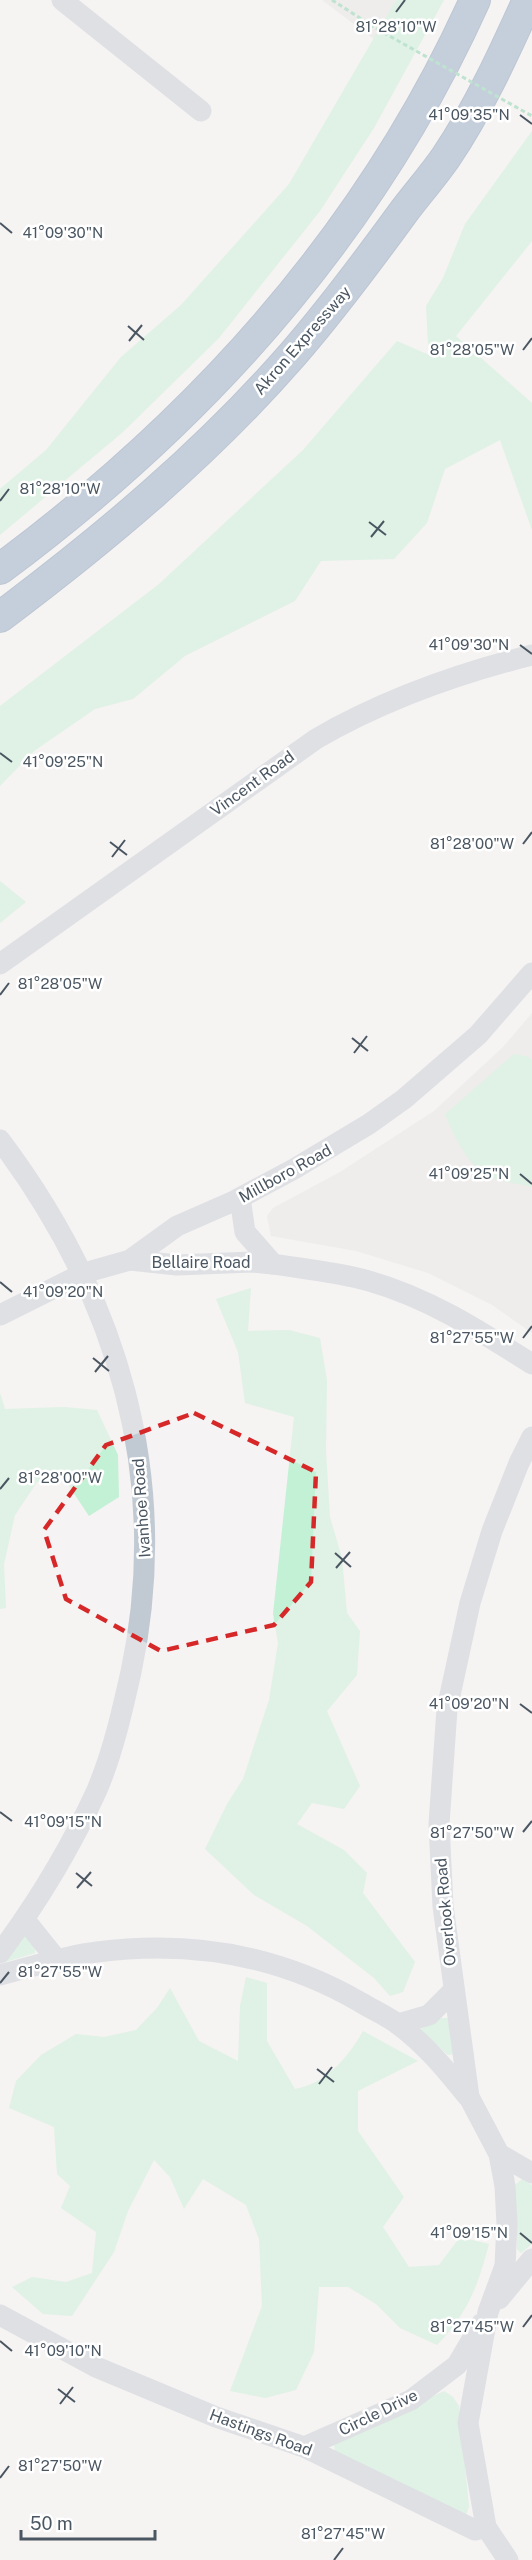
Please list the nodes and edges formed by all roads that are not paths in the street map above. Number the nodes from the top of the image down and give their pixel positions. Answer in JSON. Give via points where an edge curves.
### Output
{"nodes":[{"id":1,"x":63,"y":0,"type":"edge"},
{"id":2,"x":475,"y":0,"type":"edge"},
{"id":3,"x":528,"y":0,"type":"edge"},
{"id":4,"x":201,"y":111,"type":"dead end"},
{"id":5,"x":0,"y":569,"type":"edge"},
{"id":6,"x":0,"y":618,"type":"edge"},
{"id":7,"x":532,"y":655,"type":"edge"},
{"id":8,"x":0,"y":964,"type":"edge"},
{"id":9,"x":532,"y":973,"type":"edge"},
{"id":10,"x":0,"y":1140,"type":"edge"},
{"id":11,"x":240,"y":1198,"type":"junction"},
{"id":12,"x":130,"y":1260,"type":"junction"},
{"id":13,"x":273,"y":1264,"type":"junction"},
{"id":14,"x":84,"y":1274,"type":"junction"},
{"id":15,"x":0,"y":1315,"type":"edge"},
{"id":16,"x":532,"y":1364,"type":"edge"},
{"id":17,"x":532,"y":1437,"type":"edge"},
{"id":18,"x":25,"y":1920,"type":"junction"},
{"id":19,"x":0,"y":1953,"type":"edge"},
{"id":20,"x":57,"y":1960,"type":"junction"},
{"id":21,"x":0,"y":1975,"type":"edge"},
{"id":22,"x":453,"y":1991,"type":"junction"},
{"id":23,"x":398,"y":2024,"type":"junction"},
{"id":24,"x":469,"y":2097,"type":"junction"},
{"id":25,"x":499,"y":2154,"type":"junction"},
{"id":26,"x":532,"y":2173,"type":"edge"},
{"id":27,"x":506,"y":2212,"type":"joint"},
{"id":28,"x":532,"y":2259,"type":"edge"},
{"id":29,"x":488,"y":2313,"type":"junction"},
{"id":30,"x":0,"y":2315,"type":"edge"},
{"id":31,"x":304,"y":2446,"type":"junction"},
{"id":32,"x":486,"y":2527,"type":"junction"},
{"id":33,"x":508,"y":2560,"type":"edge"}],
"edges":[{"from":1,"to":4,"type":"street"},
{"from":2,"to":5,"type":"highway","via":[[400,143],[292,297],[156,441],[44,537]]},
{"from":3,"to":6,"type":"highway","name":"Akron Expressway","via":[[492,78],[446,157],[292,355],[214,438],[151,497]]},
{"from":7,"to":8,"type":"street","name":"Vincent Road","via":[[426,686],[316,739]]},
{"from":9,"to":11,"type":"street","name":"Millboro Road","via":[[478,1035],[404,1099],[332,1147]]},
{"from":10,"to":14,"type":"street","name":"Ivanhoe Road"},
{"from":11,"to":12,"type":"street","name":"Millboro Road","via":[[177,1226]]},
{"from":11,"to":13,"type":"street","name":"Bellaire Road","via":[[245,1232]]},
{"from":12,"to":13,"type":"street","name":"Bellaire Road","via":[[177,1265]]},
{"from":12,"to":14,"type":"street","name":"Millboro Road"},
{"from":13,"to":16,"type":"street","name":"Bellaire Road","via":[[339,1274],[397,1290],[462,1320]]},
{"from":14,"to":15,"type":"street","name":"Millboro Road"},
{"from":14,"to":18,"type":"street","name":"Ivanhoe Road","via":[[109,1334],[136,1441],[146,1531],[143,1595],[127,1691],[107,1763],[64,1853]]},
{"from":17,"to":22,"type":"street","name":"Overlook Road","via":[[492,1531],[470,1603],[447,1709],[439,1824]]},
{"from":18,"to":19,"type":"street","name":"Ivanhoe Road"},
{"from":18,"to":20,"type":"street"},
{"from":20,"to":21,"type":"street"},
{"from":20,"to":23,"type":"street","via":[[135,1948],[225,1952],[298,1972],[338,1989]]},
{"from":22,"to":23,"type":"street","via":[[429,2015]]},
{"from":22,"to":24,"type":"street","name":"Overlook Road"},
{"from":23,"to":24,"type":"street","via":[[430,2051]]},
{"from":24,"to":25,"type":"street","name":"Overlook Road"},
{"from":25,"to":26,"type":"street"},
{"from":25,"to":27,"type":"street","name":"Overlook Road"},
{"from":27,"to":29,"type":"street","name":"Circle Drive","via":[[505,2266]]},
{"from":28,"to":29,"type":"street","name":"Circle Drive"},
{"from":29,"to":31,"type":"street","name":"Circle Drive","via":[[457,2365],[411,2400]]},
{"from":29,"to":32,"type":"street","name":"Circle Drive","via":[[468,2423]]},
{"from":30,"to":31,"type":"street","name":"Hastings Road","via":[[45,2342],[135,2384],[216,2417]]},
{"from":31,"to":32,"type":"street","name":"Hastings Road","via":[[475,2530]]},
{"from":32,"to":33,"type":"street"}]}
